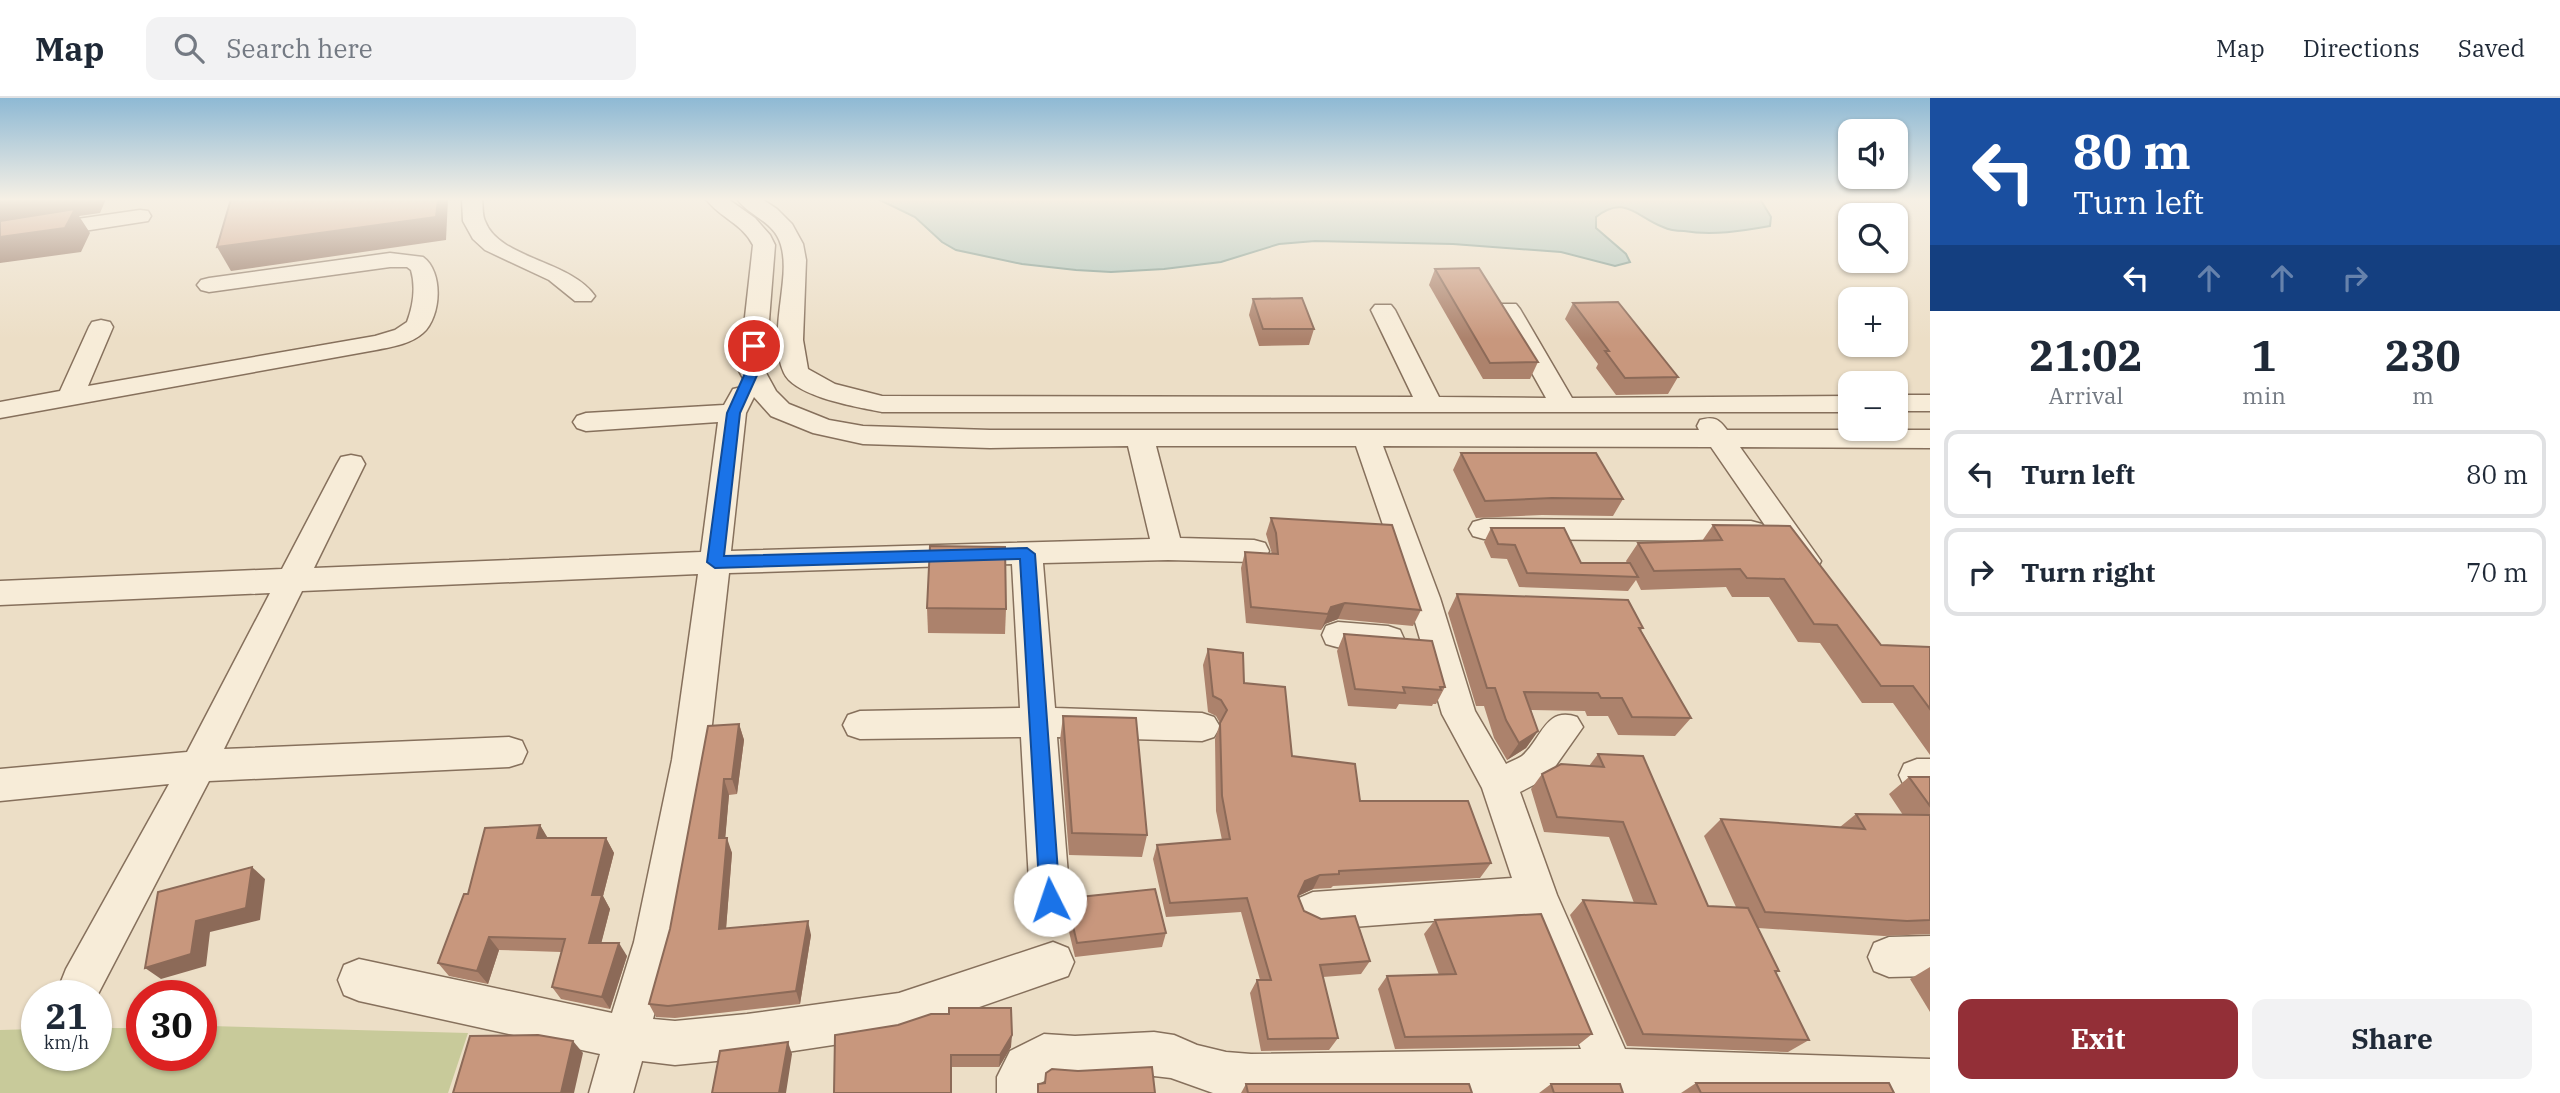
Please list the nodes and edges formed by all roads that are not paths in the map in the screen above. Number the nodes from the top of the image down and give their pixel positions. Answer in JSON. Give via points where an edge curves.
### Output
{"nodes":[{"id":1,"x":495,"y":245,"type":"edge"},
{"id":2,"x":764,"y":245,"type":"edge"},
{"id":3,"x":794,"y":245,"type":"edge"},
{"id":4,"x":209,"y":285,"type":"dead end"},
{"id":5,"x":583,"y":296,"type":"dead end"},
{"id":6,"x":1508,"y":309,"type":"edge"},
{"id":7,"x":1382,"y":310,"type":"dead end"},
{"id":8,"x":100,"y":327,"type":"dead end"},
{"id":9,"x":752,"y":371,"type":"junction"},
{"id":10,"x":69,"y":398,"type":"junction"},
{"id":11,"x":1908,"y":403,"type":"edge"},
{"id":12,"x":1930,"y":403,"type":"edge"},
{"id":13,"x":1838,"y":404,"type":"edge"},
{"id":14,"x":1696,"y":405,"type":"junction"},
{"id":15,"x":1430,"y":406,"type":"junction"},
{"id":16,"x":1564,"y":406,"type":"junction"},
{"id":17,"x":0,"y":410,"type":"edge"},
{"id":18,"x":733,"y":413,"type":"junction"},
{"id":19,"x":586,"y":422,"type":"dead end"},
{"id":20,"x":1140,"y":437,"type":"junction"},
{"id":21,"x":1367,"y":439,"type":"junction"},
{"id":22,"x":1719,"y":439,"type":"junction"},
{"id":23,"x":1930,"y":439,"type":"edge"},
{"id":24,"x":351,"y":464,"type":"dead end"},
{"id":25,"x":1484,"y":529,"type":"dead end"},
{"id":26,"x":1784,"y":532,"type":"junction"},
{"id":27,"x":1168,"y":549,"type":"junction"},
{"id":28,"x":1254,"y":551,"type":"edge"},
{"id":29,"x":1027,"y":554,"type":"junction"},
{"id":30,"x":715,"y":562,"type":"junction"},
{"id":31,"x":293,"y":578,"type":"junction"},
{"id":32,"x":1824,"y":585,"type":"edge"},
{"id":33,"x":0,"y":593,"type":"edge"},
{"id":34,"x":1338,"y":635,"type":"dead end"},
{"id":35,"x":1438,"y":643,"type":"junction"},
{"id":36,"x":1039,"y":722,"type":"junction"},
{"id":37,"x":860,"y":725,"type":"dead end"},
{"id":38,"x":1202,"y":727,"type":"dead end"},
{"id":39,"x":1565,"y":727,"type":"dead end"},
{"id":40,"x":509,"y":752,"type":"dead end"},
{"id":41,"x":198,"y":766,"type":"junction"},
{"id":42,"x":0,"y":785,"type":"edge"},
{"id":43,"x":1499,"y":785,"type":"junction"},
{"id":44,"x":1537,"y":895,"type":"junction"},
{"id":45,"x":1050,"y":900,"type":"dead end"},
{"id":46,"x":1312,"y":911,"type":"edge"},
{"id":47,"x":1930,"y":956,"type":"edge"},
{"id":48,"x":1889,"y":957,"type":"dead end"},
{"id":49,"x":1053,"y":962,"type":"dead end"},
{"id":50,"x":83,"y":980,"type":"edge"},
{"id":51,"x":359,"y":980,"type":"dead end"},
{"id":52,"x":627,"y":1038,"type":"junction"},
{"id":53,"x":1930,"y":1081,"type":"edge"},
{"id":54,"x":1617,"y":1082,"type":"edge"},
{"id":55,"x":611,"y":1093,"type":"edge"},
{"id":56,"x":1019,"y":1093,"type":"edge"}],
"edges":[{"from":1,"to":5,"type":"street","via":[[562,275]]},
{"from":2,"to":9,"type":"street"},
{"from":3,"to":15,"type":"street","via":[[791,340],[796,372],[812,386],[835,394],[882,404]]},
{"from":4,"to":10,"type":"street","via":[[390,260],[412,261],[425,273],[423,315],[416,327],[400,337]]},
{"from":6,"to":16,"type":"street"},
{"from":7,"to":15,"type":"street"},
{"from":8,"to":10,"type":"street"},
{"from":9,"to":18,"type":"street"},
{"from":9,"to":20,"type":"street","via":[[780,410],[823,428],[863,435]]},
{"from":10,"to":17,"type":"street"},
{"from":11,"to":12,"type":"street"},
{"from":13,"to":14,"type":"street"},
{"from":14,"to":16,"type":"street"},
{"from":14,"to":22,"type":"street"},
{"from":15,"to":16,"type":"street"},
{"from":18,"to":19,"type":"street"},
{"from":18,"to":30,"type":"street"},
{"from":20,"to":21,"type":"street"},
{"from":20,"to":27,"type":"street"},
{"from":21,"to":22,"type":"street"},
{"from":21,"to":35,"type":"street","via":[[1438,599]]},
{"from":22,"to":23,"type":"street"},
{"from":22,"to":26,"type":"street"},
{"from":24,"to":31,"type":"street"},
{"from":25,"to":26,"type":"street"},
{"from":26,"to":32,"type":"street"},
{"from":27,"to":28,"type":"street"},
{"from":27,"to":29,"type":"street"},
{"from":29,"to":30,"type":"street"},
{"from":29,"to":36,"type":"street"},
{"from":30,"to":31,"type":"street"},
{"from":30,"to":52,"type":"street","via":[[690,760],[653,942]]},
{"from":31,"to":33,"type":"street"},
{"from":31,"to":41,"type":"street"},
{"from":34,"to":35,"type":"street"},
{"from":35,"to":43,"type":"street","via":[[1459,714]]},
{"from":36,"to":37,"type":"street"},
{"from":36,"to":38,"type":"street"},
{"from":36,"to":45,"type":"street"},
{"from":39,"to":43,"type":"street","via":[[1534,767]]},
{"from":40,"to":41,"type":"street"},
{"from":41,"to":42,"type":"street"},
{"from":41,"to":50,"type":"street"},
{"from":43,"to":44,"type":"street"},
{"from":44,"to":46,"type":"street"},
{"from":44,"to":54,"type":"street"},
{"from":47,"to":48,"type":"street"},
{"from":49,"to":52,"type":"street","via":[[899,1014],[711,1039]]},
{"from":51,"to":52,"type":"street"},
{"from":52,"to":55,"type":"street"},
{"from":53,"to":54,"type":"street"},
{"from":54,"to":56,"type":"street","via":[[1251,1076],[1226,1074],[1154,1054],[1044,1056],[1019,1077]]}]}
